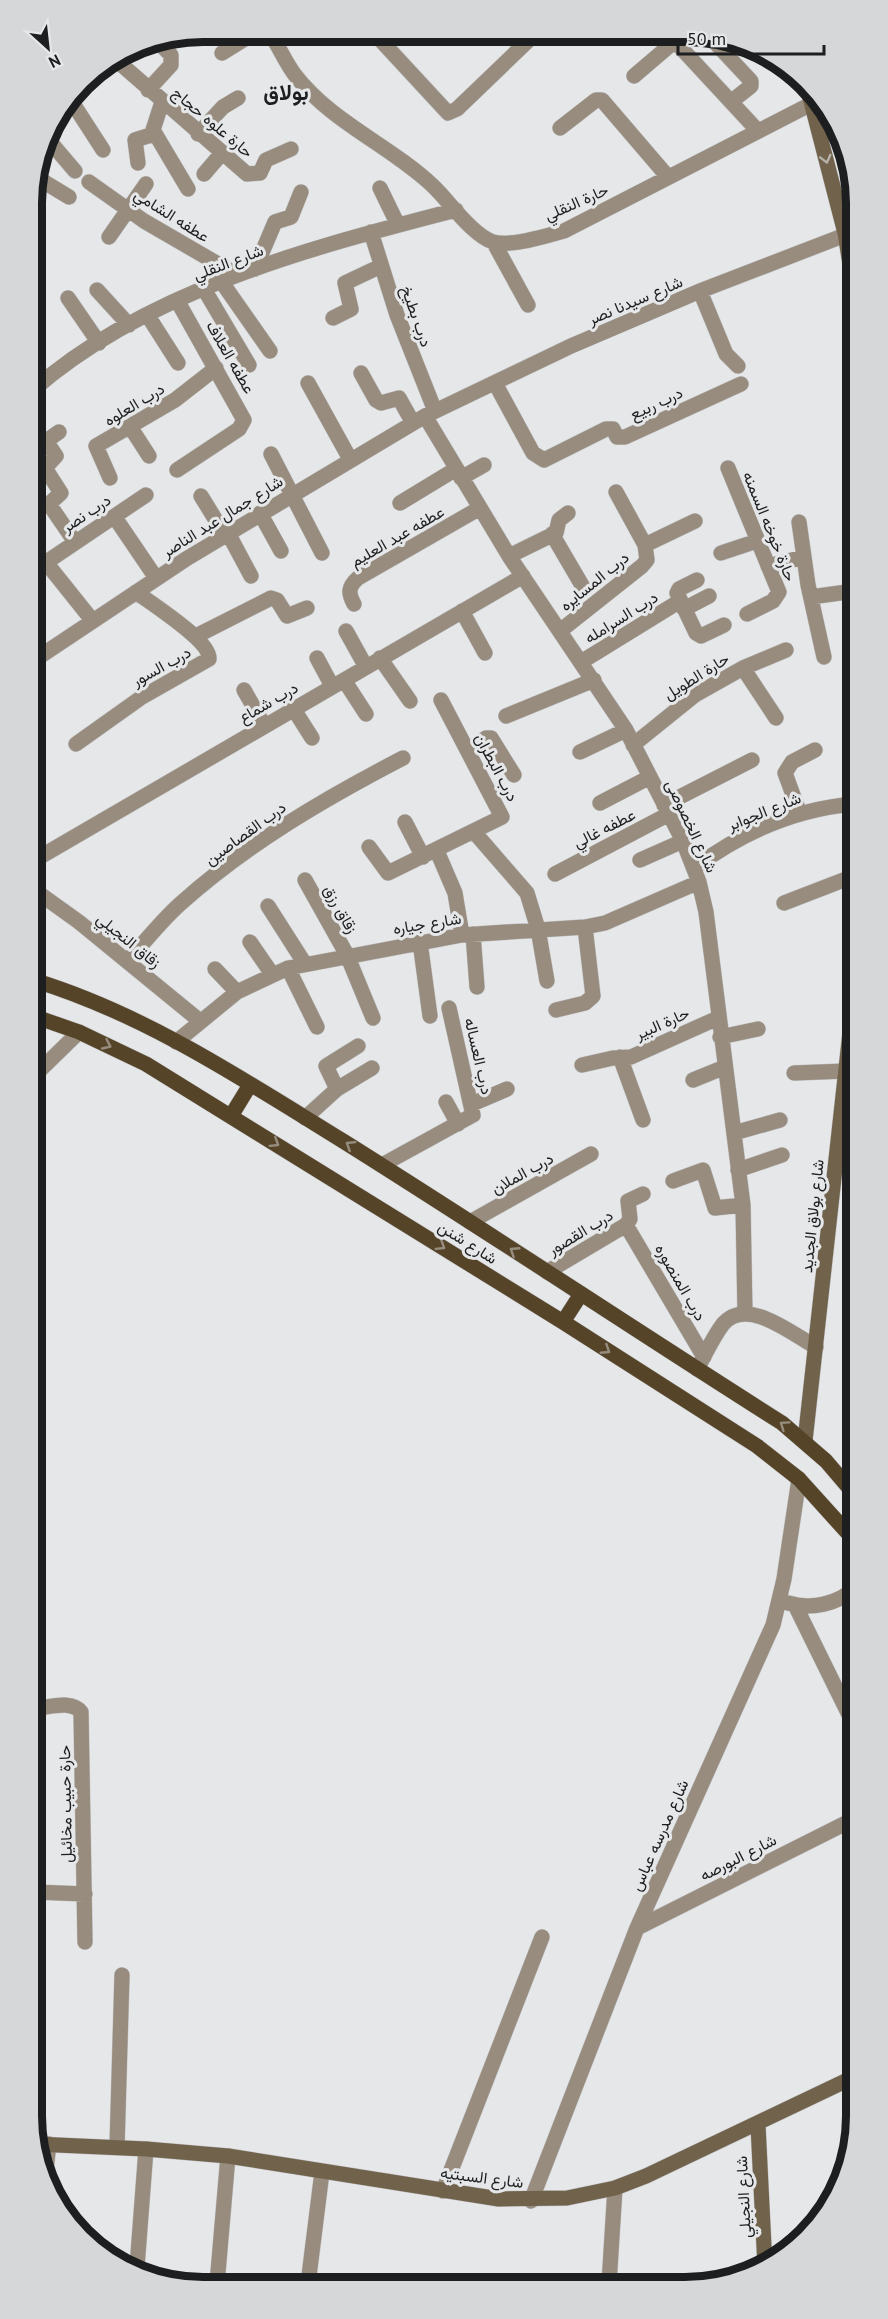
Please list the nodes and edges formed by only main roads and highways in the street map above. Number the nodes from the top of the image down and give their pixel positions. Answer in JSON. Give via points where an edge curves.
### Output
{"nodes":[{"id":1,"x":42,"y":983,"type":"edge"},
{"id":2,"x":42,"y":1019,"type":"edge"},
{"id":3,"x":250,"y":1085,"type":"junction"},
{"id":4,"x":231,"y":1116,"type":"junction"},
{"id":5,"x":581,"y":1294,"type":"junction"},
{"id":6,"x":563,"y":1322,"type":"junction"},
{"id":7,"x":846,"y":1485,"type":"edge"},
{"id":8,"x":846,"y":1531,"type":"edge"}],
"edges":[{"from":1,"to":3,"type":"main road","name":"شارع شنن","via":[[105,1007]]},
{"from":2,"to":4,"type":"main road","name":"شارع شنن","one_way":true,"via":[[146,1064]]},
{"from":3,"to":4,"type":"main road"},
{"from":5,"to":3,"type":"main road","name":"شارع شنن","one_way":true},
{"from":4,"to":6,"type":"main road","name":"شارع شنن","one_way":true},
{"from":5,"to":6,"type":"main road"},
{"from":7,"to":5,"type":"main road","name":"شارع شنن","one_way":true,"via":[[805,1440],[700,1363]]},
{"from":6,"to":8,"type":"main road","name":"شارع شنن","one_way":true,"via":[[757,1446],[799,1479]]}]}
